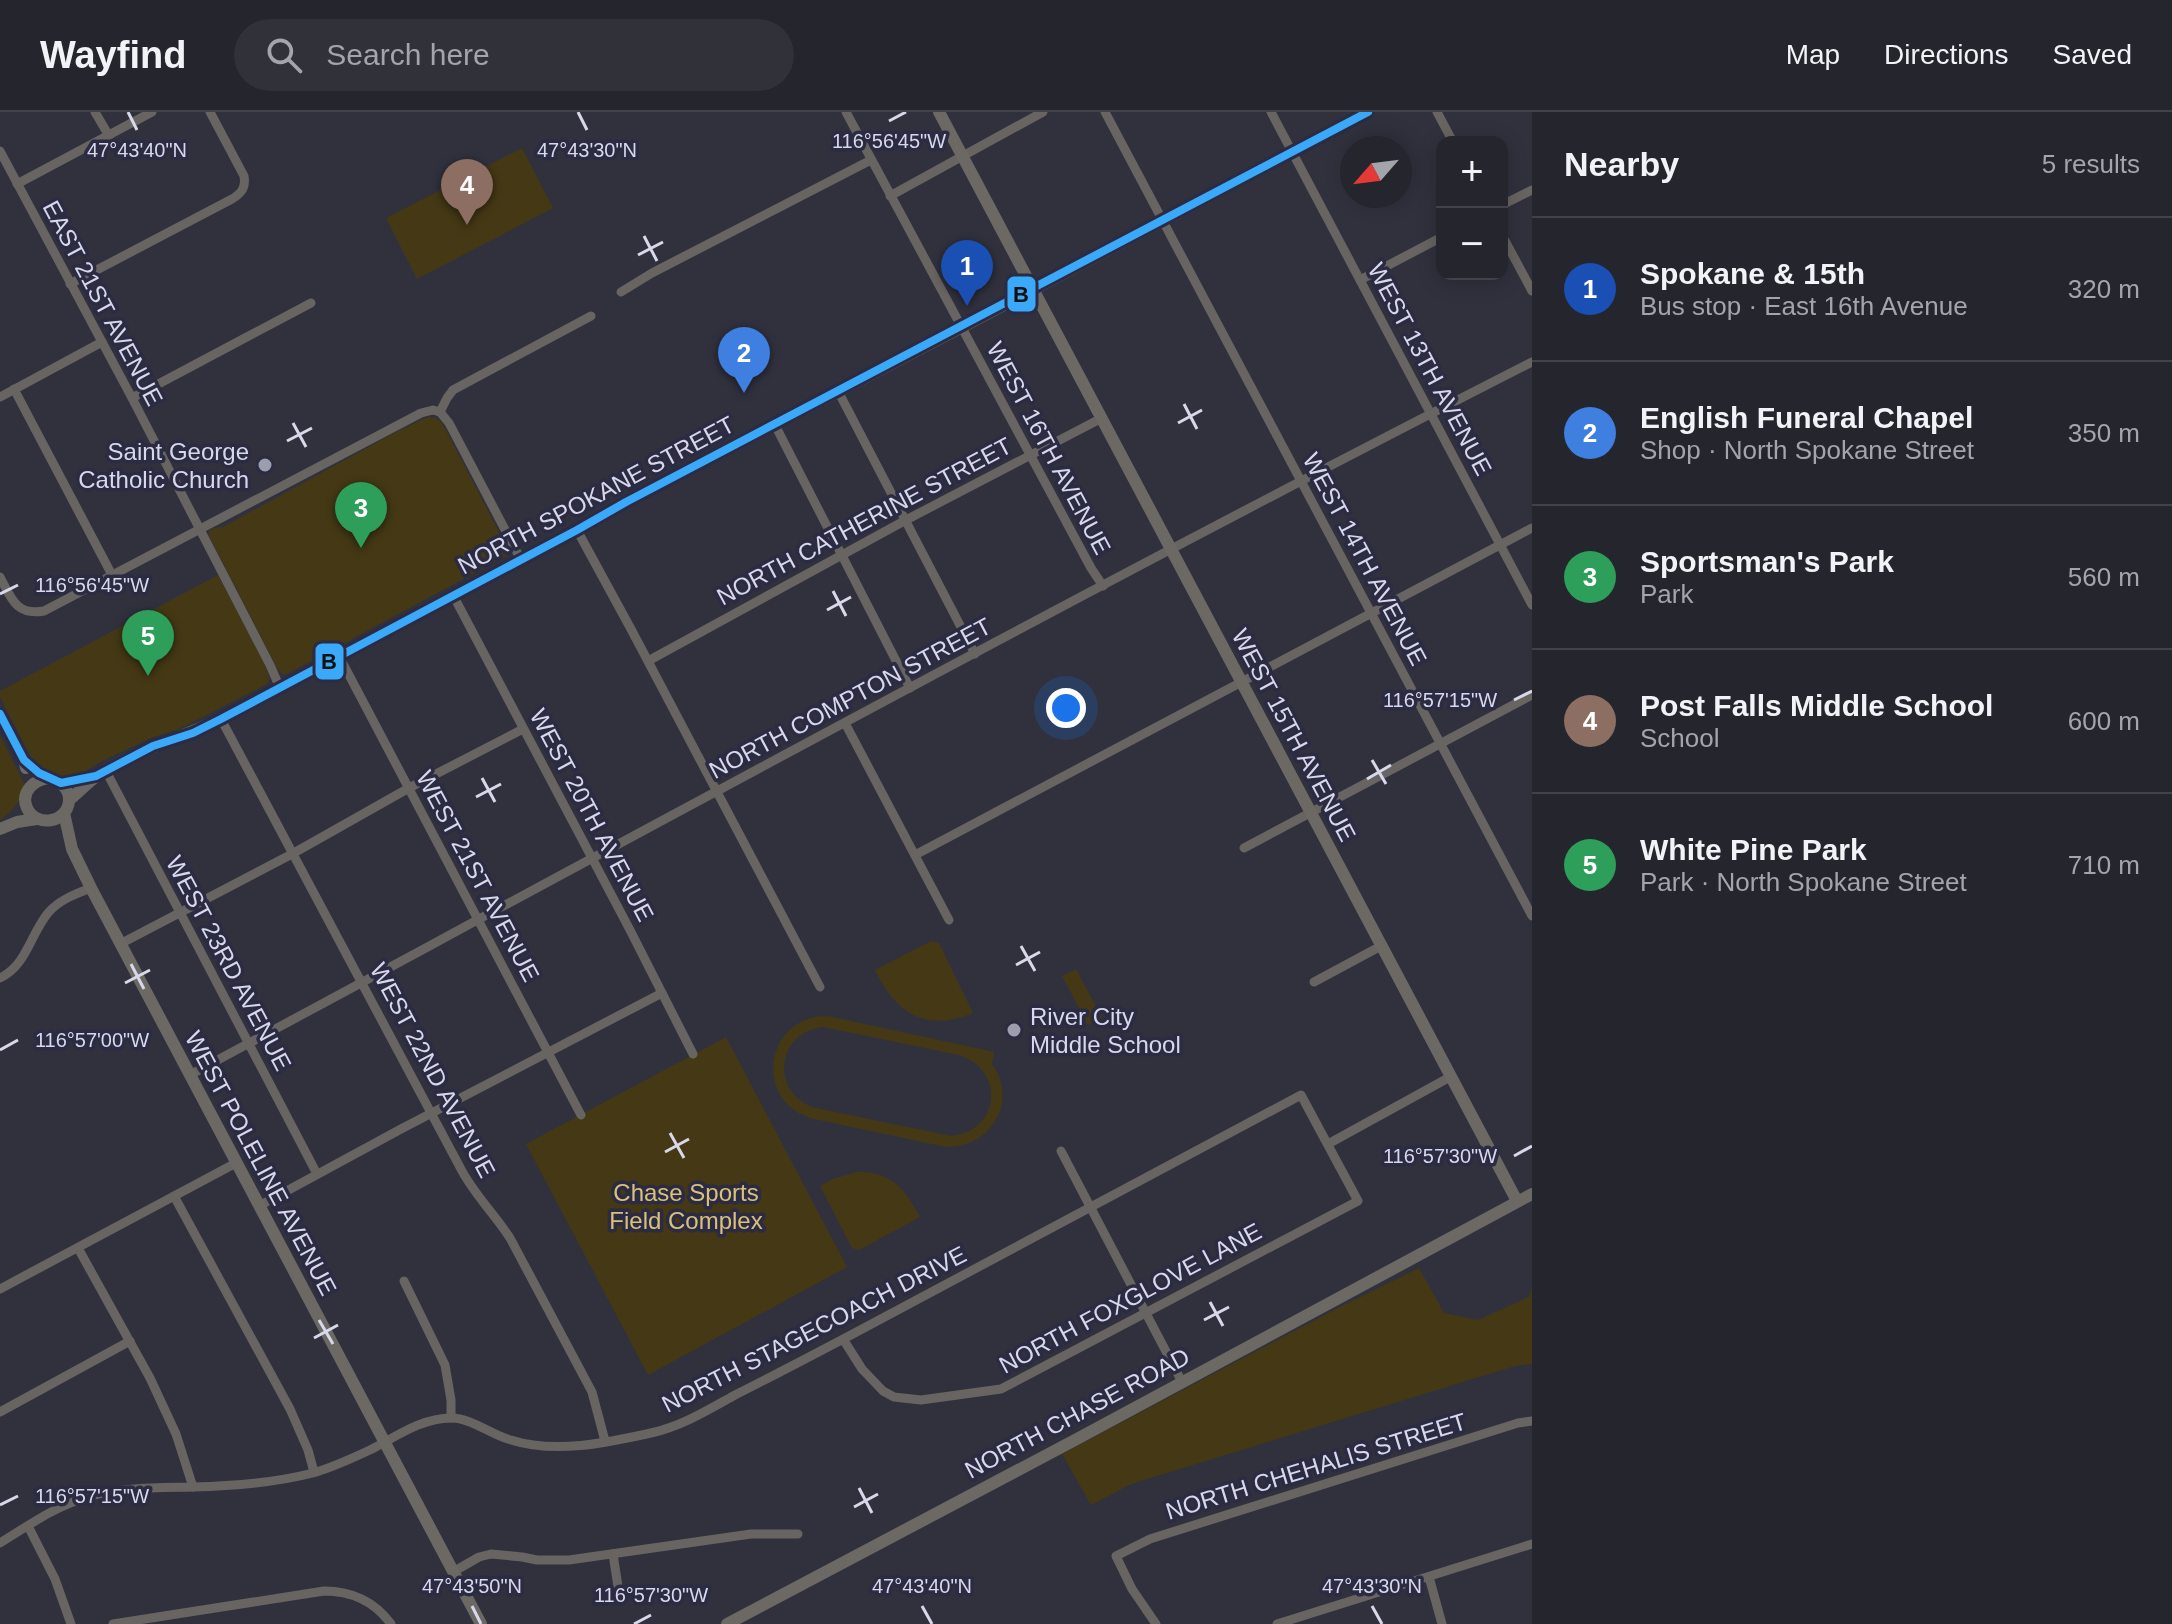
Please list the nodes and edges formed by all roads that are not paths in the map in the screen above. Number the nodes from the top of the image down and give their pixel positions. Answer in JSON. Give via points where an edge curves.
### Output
{"nodes":[{"id":1,"x":95,"y":112,"type":"edge"},
{"id":2,"x":152,"y":112,"type":"edge"},
{"id":3,"x":210,"y":112,"type":"edge"},
{"id":4,"x":846,"y":112,"type":"edge"},
{"id":5,"x":939,"y":112,"type":"edge"},
{"id":6,"x":1043,"y":112,"type":"edge"},
{"id":7,"x":1105,"y":112,"type":"edge"},
{"id":8,"x":1271,"y":112,"type":"edge"},
{"id":9,"x":1368,"y":112,"type":"edge"},
{"id":10,"x":1437,"y":112,"type":"edge"},
{"id":11,"x":109,"y":136,"type":"junction"},
{"id":12,"x":1450,"y":136,"type":"edge"},
{"id":13,"x":0,"y":151,"type":"edge"},
{"id":14,"x":1292,"y":152,"type":"junction"},
{"id":15,"x":962,"y":155,"type":"junction"},
{"id":16,"x":871,"y":160,"type":"junction"},
{"id":17,"x":3,"y":163,"type":"edge"},
{"id":18,"x":17,"y":184,"type":"junction"},
{"id":19,"x":1532,"y":190,"type":"edge"},
{"id":20,"x":890,"y":196,"type":"junction"},
{"id":21,"x":1508,"y":202,"type":"edge"},
{"id":22,"x":1163,"y":220,"type":"junction"},
{"id":23,"x":1436,"y":240,"type":"edge"},
{"id":24,"x":1508,"y":246,"type":"edge"},
{"id":25,"x":1360,"y":280,"type":"junction"},
{"id":26,"x":70,"y":284,"type":"junction"},
{"id":27,"x":1032,"y":289,"type":"junction"},
{"id":28,"x":1532,"y":291,"type":"edge"},
{"id":29,"x":621,"y":292,"type":"dead end"},
{"id":30,"x":311,"y":303,"type":"dead end"},
{"id":31,"x":591,"y":316,"type":"dead end"},
{"id":32,"x":962,"y":327,"type":"junction"},
{"id":33,"x":102,"y":342,"type":"junction"},
{"id":34,"x":1532,"y":362,"type":"edge"},
{"id":35,"x":14,"y":389,"type":"junction"},
{"id":36,"x":838,"y":391,"type":"junction"},
{"id":37,"x":0,"y":397,"type":"edge"},
{"id":38,"x":132,"y":398,"type":"junction"},
{"id":39,"x":440,"y":412,"type":"junction"},
{"id":40,"x":1431,"y":414,"type":"junction"},
{"id":41,"x":1100,"y":419,"type":"junction"},
{"id":42,"x":775,"y":425,"type":"junction"},
{"id":43,"x":1030,"y":455,"type":"junction"},
{"id":44,"x":1302,"y":481,"type":"junction"},
{"id":45,"x":906,"y":520,"type":"junction"},
{"id":46,"x":1532,"y":528,"type":"edge"},
{"id":47,"x":199,"y":530,"type":"junction"},
{"id":48,"x":577,"y":530,"type":"junction"},
{"id":49,"x":1500,"y":545,"type":"junction"},
{"id":50,"x":1171,"y":550,"type":"junction"},
{"id":51,"x":842,"y":555,"type":"junction"},
{"id":52,"x":521,"y":560,"type":"junction"},
{"id":53,"x":112,"y":575,"type":"junction"},
{"id":54,"x":0,"y":577,"type":"edge"},
{"id":55,"x":1103,"y":586,"type":"junction"},
{"id":56,"x":453,"y":595,"type":"junction"},
{"id":57,"x":1532,"y":605,"type":"edge"},
{"id":58,"x":1371,"y":613,"type":"junction"},
{"id":59,"x":975,"y":654,"type":"junction"},
{"id":60,"x":339,"y":656,"type":"junction"},
{"id":61,"x":648,"y":661,"type":"junction"},
{"id":62,"x":1240,"y":682,"type":"junction"},
{"id":63,"x":280,"y":688,"type":"junction"},
{"id":64,"x":910,"y":688,"type":"junction"},
{"id":65,"x":1532,"y":695,"type":"edge"},
{"id":66,"x":0,"y":714,"type":"edge"},
{"id":67,"x":221,"y":719,"type":"junction"},
{"id":68,"x":845,"y":723,"type":"junction"},
{"id":69,"x":523,"y":729,"type":"junction"},
{"id":70,"x":1441,"y":745,"type":"junction"},
{"id":71,"x":24,"y":760,"type":"junction"},
{"id":72,"x":101,"y":773,"type":"junction"},
{"id":73,"x":55,"y":780,"type":"junction"},
{"id":74,"x":30,"y":786,"type":"junction"},
{"id":75,"x":409,"y":788,"type":"junction"},
{"id":76,"x":717,"y":791,"type":"junction"},
{"id":77,"x":25,"y":800,"type":"junction"},
{"id":78,"x":69,"y":800,"type":"junction"},
{"id":79,"x":64,"y":813,"type":"junction"},
{"id":80,"x":1310,"y":813,"type":"junction"},
{"id":81,"x":43,"y":820,"type":"junction"},
{"id":82,"x":3,"y":827,"type":"edge"},
{"id":83,"x":1244,"y":848,"type":"dead end"},
{"id":84,"x":72,"y":849,"type":"junction"},
{"id":85,"x":292,"y":854,"type":"junction"},
{"id":86,"x":915,"y":855,"type":"junction"},
{"id":87,"x":592,"y":859,"type":"junction"},
{"id":88,"x":91,"y":888,"type":"junction"},
{"id":89,"x":180,"y":913,"type":"junction"},
{"id":90,"x":1532,"y":916,"type":"edge"},
{"id":91,"x":478,"y":919,"type":"junction"},
{"id":92,"x":949,"y":920,"type":"dead end"},
{"id":93,"x":120,"y":944,"type":"junction"},
{"id":94,"x":1381,"y":946,"type":"junction"},
{"id":95,"x":0,"y":978,"type":"edge"},
{"id":96,"x":362,"y":981,"type":"junction"},
{"id":97,"x":1314,"y":982,"type":"dead end"},
{"id":98,"x":820,"y":987,"type":"dead end"},
{"id":99,"x":662,"y":993,"type":"junction"},
{"id":100,"x":249,"y":1044,"type":"junction"},
{"id":101,"x":548,"y":1052,"type":"junction"},
{"id":102,"x":693,"y":1054,"type":"dead end"},
{"id":103,"x":190,"y":1075,"type":"junction"},
{"id":104,"x":1450,"y":1077,"type":"junction"},
{"id":105,"x":431,"y":1114,"type":"junction"},
{"id":106,"x":581,"y":1115,"type":"dead end"},
{"id":107,"x":1328,"y":1144,"type":"junction"},
{"id":108,"x":1061,"y":1151,"type":"dead end"},
{"id":109,"x":236,"y":1163,"type":"junction"},
{"id":110,"x":317,"y":1174,"type":"junction"},
{"id":111,"x":1532,"y":1194,"type":"edge"},
{"id":112,"x":174,"y":1196,"type":"junction"},
{"id":113,"x":1517,"y":1201,"type":"junction"},
{"id":114,"x":259,"y":1206,"type":"junction"},
{"id":115,"x":1091,"y":1209,"type":"junction"},
{"id":116,"x":78,"y":1248,"type":"junction"},
{"id":117,"x":404,"y":1281,"type":"dead end"},
{"id":118,"x":0,"y":1289,"type":"edge"},
{"id":119,"x":1146,"y":1312,"type":"junction"},
{"id":120,"x":843,"y":1339,"type":"junction"},
{"id":121,"x":130,"y":1341,"type":"junction"},
{"id":122,"x":1182,"y":1382,"type":"junction"},
{"id":123,"x":0,"y":1412,"type":"edge"},
{"id":124,"x":451,"y":1418,"type":"junction"},
{"id":125,"x":1532,"y":1421,"type":"edge"},
{"id":126,"x":605,"y":1441,"type":"junction"},
{"id":127,"x":384,"y":1442,"type":"junction"},
{"id":128,"x":314,"y":1472,"type":"junction"},
{"id":129,"x":193,"y":1487,"type":"junction"},
{"id":130,"x":28,"y":1526,"type":"junction"},
{"id":131,"x":798,"y":1534,"type":"dead end"},
{"id":132,"x":0,"y":1543,"type":"edge"},
{"id":133,"x":1532,"y":1544,"type":"edge"},
{"id":134,"x":613,"y":1554,"type":"junction"},
{"id":135,"x":453,"y":1572,"type":"junction"},
{"id":136,"x":1429,"y":1577,"type":"junction"},
{"id":137,"x":619,"y":1593,"type":"dead end"},
{"id":138,"x":71,"y":1624,"type":"edge"},
{"id":139,"x":113,"y":1624,"type":"edge"},
{"id":140,"x":391,"y":1624,"type":"edge"},
{"id":141,"x":481,"y":1624,"type":"edge"},
{"id":142,"x":727,"y":1624,"type":"edge"},
{"id":143,"x":1156,"y":1624,"type":"edge"},
{"id":144,"x":1277,"y":1624,"type":"edge"},
{"id":145,"x":1442,"y":1624,"type":"edge"}],
"edges":[{"from":1,"to":11,"type":"street"},
{"from":2,"to":11,"type":"street"},
{"from":3,"to":26,"type":"street","via":[[244,176],[244,188]]},
{"from":4,"to":16,"type":"street","name":"WEST 16TH AVENUE"},
{"from":5,"to":15,"type":"street","name":"WEST 15TH AVENUE"},
{"from":6,"to":15,"type":"street"},
{"from":7,"to":22,"type":"street","name":"WEST 14TH AVENUE"},
{"from":8,"to":14,"type":"street","name":"WEST 13TH AVENUE"},
{"from":9,"to":14,"type":"street","name":"NORTH SPOKANE STREET"},
{"from":10,"to":12,"type":"street"},
{"from":11,"to":18,"type":"street"},
{"from":13,"to":17,"type":"street","name":"EAST 21ST AVENUE"},
{"from":14,"to":22,"type":"street","name":"NORTH SPOKANE STREET"},
{"from":14,"to":25,"type":"street","name":"WEST 13TH AVENUE"},
{"from":15,"to":20,"type":"street"},
{"from":15,"to":27,"type":"street","name":"WEST 15TH AVENUE"},
{"from":16,"to":20,"type":"street","name":"WEST 16TH AVENUE"},
{"from":16,"to":29,"type":"street"},
{"from":17,"to":18,"type":"street","name":"EAST 21ST AVENUE"},
{"from":18,"to":26,"type":"street","name":"EAST 21ST AVENUE"},
{"from":19,"to":21,"type":"street"},
{"from":20,"to":32,"type":"street","name":"WEST 16TH AVENUE"},
{"from":22,"to":27,"type":"street","name":"NORTH SPOKANE STREET"},
{"from":22,"to":44,"type":"street","name":"WEST 14TH AVENUE"},
{"from":23,"to":25,"type":"street"},
{"from":24,"to":28,"type":"street"},
{"from":25,"to":40,"type":"street","name":"WEST 13TH AVENUE"},
{"from":26,"to":33,"type":"street","name":"EAST 21ST AVENUE"},
{"from":27,"to":32,"type":"street","name":"NORTH SPOKANE STREET"},
{"from":27,"to":41,"type":"street","name":"WEST 15TH AVENUE"},
{"from":30,"to":38,"type":"street"},
{"from":31,"to":39,"type":"street","via":[[453,390]]},
{"from":32,"to":36,"type":"street","name":"NORTH SPOKANE STREET"},
{"from":32,"to":43,"type":"street","name":"WEST 16TH AVENUE"},
{"from":33,"to":35,"type":"street"},
{"from":33,"to":38,"type":"street","name":"EAST 21ST AVENUE"},
{"from":34,"to":40,"type":"street","name":"NORTH COMPTON STREET"},
{"from":35,"to":37,"type":"street"},
{"from":35,"to":53,"type":"street"},
{"from":36,"to":42,"type":"street","name":"NORTH SPOKANE STREET"},
{"from":36,"to":45,"type":"street"},
{"from":38,"to":47,"type":"street","name":"EAST 21ST AVENUE"},
{"from":39,"to":47,"type":"street","via":[[421,413]]},
{"from":39,"to":52,"type":"street"},
{"from":40,"to":44,"type":"street","name":"NORTH COMPTON STREET"},
{"from":40,"to":49,"type":"street","name":"WEST 13TH AVENUE"},
{"from":41,"to":43,"type":"street","name":"NORTH CATHERINE STREET"},
{"from":41,"to":50,"type":"street","name":"WEST 15TH AVENUE"},
{"from":42,"to":48,"type":"street","name":"NORTH SPOKANE STREET"},
{"from":42,"to":51,"type":"street"},
{"from":43,"to":45,"type":"street","name":"NORTH CATHERINE STREET"},
{"from":43,"to":55,"type":"street","name":"WEST 16TH AVENUE"},
{"from":44,"to":50,"type":"street","name":"NORTH COMPTON STREET"},
{"from":44,"to":58,"type":"street","name":"WEST 14TH AVENUE"},
{"from":45,"to":51,"type":"street","name":"NORTH CATHERINE STREET"},
{"from":45,"to":59,"type":"street"},
{"from":46,"to":49,"type":"street"},
{"from":47,"to":53,"type":"street"},
{"from":47,"to":63,"type":"street","name":"EAST 21ST AVENUE"},
{"from":48,"to":52,"type":"street","name":"NORTH SPOKANE STREET"},
{"from":48,"to":61,"type":"street"},
{"from":49,"to":57,"type":"street","name":"WEST 13TH AVENUE"},
{"from":49,"to":58,"type":"street"},
{"from":50,"to":55,"type":"street","name":"NORTH COMPTON STREET"},
{"from":50,"to":62,"type":"street","name":"WEST 15TH AVENUE"},
{"from":51,"to":61,"type":"street","name":"NORTH CATHERINE STREET"},
{"from":51,"to":64,"type":"street"},
{"from":52,"to":56,"type":"street","name":"NORTH SPOKANE STREET"},
{"from":53,"to":54,"type":"street","via":[[44,611],[26,612]]},
{"from":55,"to":59,"type":"street","name":"NORTH COMPTON STREET"},
{"from":56,"to":60,"type":"street","name":"NORTH SPOKANE STREET"},
{"from":56,"to":69,"type":"street","name":"WEST 20TH AVENUE"},
{"from":58,"to":62,"type":"street"},
{"from":58,"to":70,"type":"street","name":"WEST 14TH AVENUE"},
{"from":59,"to":64,"type":"street","name":"NORTH COMPTON STREET"},
{"from":60,"to":63,"type":"street","name":"NORTH SPOKANE STREET"},
{"from":60,"to":75,"type":"street","name":"WEST 21ST AVENUE"},
{"from":61,"to":76,"type":"street"},
{"from":62,"to":80,"type":"street","name":"WEST 15TH AVENUE"},
{"from":62,"to":86,"type":"street"},
{"from":63,"to":67,"type":"street","name":"NORTH SPOKANE STREET"},
{"from":64,"to":68,"type":"street","name":"NORTH COMPTON STREET"},
{"from":65,"to":70,"type":"street"},
{"from":66,"to":71,"type":"street"},
{"from":67,"to":72,"type":"street","name":"NORTH SPOKANE STREET"},
{"from":67,"to":85,"type":"street","name":"WEST 22ND AVENUE"},
{"from":68,"to":76,"type":"street","name":"NORTH COMPTON STREET"},
{"from":68,"to":86,"type":"street"},
{"from":69,"to":75,"type":"street"},
{"from":69,"to":87,"type":"street","name":"WEST 20TH AVENUE"},
{"from":70,"to":80,"type":"street"},
{"from":70,"to":90,"type":"street","name":"WEST 14TH AVENUE"},
{"from":71,"to":73,"type":"street"},
{"from":71,"to":74,"type":"street"},
{"from":72,"to":73,"type":"street","name":"NORTH SPOKANE STREET"},
{"from":72,"to":78,"type":"street","name":"NORTH SPOKANE STREET"},
{"from":72,"to":89,"type":"street","name":"WEST 23RD AVENUE"},
{"from":73,"to":74,"type":"street","via":[[42,778]]},
{"from":73,"to":78,"type":"street","via":[[67,790]]},
{"from":74,"to":77,"type":"street"},
{"from":75,"to":85,"type":"street"},
{"from":75,"to":91,"type":"street","name":"WEST 21ST AVENUE"},
{"from":76,"to":87,"type":"street","name":"NORTH COMPTON STREET"},
{"from":76,"to":98,"type":"street"},
{"from":77,"to":81,"type":"street","via":[[29,811]]},
{"from":77,"to":82,"type":"street"},
{"from":78,"to":79,"type":"street"},
{"from":79,"to":81,"type":"street"},
{"from":79,"to":84,"type":"street","name":"WEST POLELINE AVENUE"},
{"from":80,"to":83,"type":"street"},
{"from":80,"to":94,"type":"street","name":"WEST 15TH AVENUE"},
{"from":81,"to":82,"type":"street"},
{"from":81,"to":84,"type":"street","name":"WEST POLELINE AVENUE"},
{"from":84,"to":88,"type":"street","name":"WEST POLELINE AVENUE"},
{"from":85,"to":89,"type":"street"},
{"from":85,"to":96,"type":"street","name":"WEST 22ND AVENUE"},
{"from":86,"to":92,"type":"street"},
{"from":87,"to":91,"type":"street","name":"NORTH COMPTON STREET"},
{"from":87,"to":99,"type":"street","name":"WEST 20TH AVENUE"},
{"from":88,"to":93,"type":"street","name":"WEST POLELINE AVENUE"},
{"from":88,"to":95,"type":"street","via":[[67,897],[47,913],[18,964]]},
{"from":89,"to":93,"type":"street"},
{"from":89,"to":100,"type":"street","name":"WEST 23RD AVENUE"},
{"from":91,"to":96,"type":"street","name":"NORTH COMPTON STREET"},
{"from":91,"to":101,"type":"street","name":"WEST 21ST AVENUE"},
{"from":93,"to":103,"type":"street","name":"WEST POLELINE AVENUE"},
{"from":94,"to":97,"type":"street"},
{"from":94,"to":104,"type":"street","name":"WEST 15TH AVENUE"},
{"from":96,"to":100,"type":"street","name":"NORTH COMPTON STREET"},
{"from":96,"to":105,"type":"street","name":"WEST 22ND AVENUE"},
{"from":99,"to":101,"type":"street"},
{"from":99,"to":102,"type":"street","name":"WEST 20TH AVENUE"},
{"from":100,"to":103,"type":"street","name":"NORTH COMPTON STREET"},
{"from":100,"to":110,"type":"street","name":"WEST 23RD AVENUE"},
{"from":101,"to":105,"type":"street"},
{"from":101,"to":106,"type":"street","name":"WEST 21ST AVENUE"},
{"from":103,"to":109,"type":"street","name":"WEST POLELINE AVENUE"},
{"from":104,"to":107,"type":"street"},
{"from":104,"to":113,"type":"street","name":"WEST 15TH AVENUE"},
{"from":105,"to":110,"type":"street"},
{"from":105,"to":126,"type":"street","name":"WEST 22ND AVENUE","via":[[472,1189],[510,1238],[592,1392]]},
{"from":107,"to":115,"type":"street","name":"NORTH STAGECOACH DRIVE","via":[[1301,1095]]},
{"from":107,"to":119,"type":"street","name":"NORTH FOXGLOVE LANE","via":[[1358,1201]]},
{"from":108,"to":115,"type":"street"},
{"from":109,"to":112,"type":"street"},
{"from":109,"to":114,"type":"street","name":"WEST POLELINE AVENUE"},
{"from":110,"to":114,"type":"street"},
{"from":111,"to":113,"type":"street","name":"NORTH CHASE ROAD"},
{"from":112,"to":116,"type":"street"},
{"from":112,"to":128,"type":"street","via":[[290,1409]]},
{"from":113,"to":122,"type":"street","name":"NORTH CHASE ROAD"},
{"from":114,"to":127,"type":"street","name":"WEST POLELINE AVENUE"},
{"from":115,"to":119,"type":"street"},
{"from":115,"to":120,"type":"street","name":"NORTH STAGECOACH DRIVE"},
{"from":116,"to":118,"type":"street"},
{"from":116,"to":121,"type":"street"},
{"from":117,"to":124,"type":"street","via":[[445,1365]]},
{"from":119,"to":120,"type":"street","name":"NORTH FOXGLOVE LANE","via":[[1001,1389],[921,1400],[883,1391]]},
{"from":119,"to":122,"type":"street"},
{"from":120,"to":126,"type":"street","name":"NORTH STAGECOACH DRIVE","via":[[685,1422]]},
{"from":121,"to":123,"type":"street"},
{"from":121,"to":129,"type":"street","via":[[169,1417]]},
{"from":122,"to":142,"type":"street","name":"NORTH CHASE ROAD"},
{"from":124,"to":126,"type":"street","name":"NORTH STAGECOACH DRIVE","via":[[542,1447]]},
{"from":124,"to":127,"type":"street","via":[[421,1424]]},
{"from":125,"to":143,"type":"street","name":"NORTH CHEHALIS STREET","via":[[1150,1539],[1116,1556]]},
{"from":127,"to":128,"type":"street"},
{"from":127,"to":135,"type":"street","name":"WEST POLELINE AVENUE"},
{"from":128,"to":129,"type":"street","via":[[263,1483]]},
{"from":129,"to":130,"type":"street","via":[[96,1495],[42,1515]]},
{"from":130,"to":132,"type":"street"},
{"from":130,"to":138,"type":"street"},
{"from":131,"to":134,"type":"street","via":[[751,1534]]},
{"from":133,"to":136,"type":"street"},
{"from":134,"to":135,"type":"street","via":[[569,1560],[491,1554]]},
{"from":134,"to":137,"type":"street"},
{"from":135,"to":141,"type":"street","name":"WEST POLELINE AVENUE"},
{"from":136,"to":144,"type":"street","via":[[1318,1616]]},
{"from":136,"to":145,"type":"street"},
{"from":139,"to":140,"type":"street","via":[[324,1591],[360,1598]]}]}
